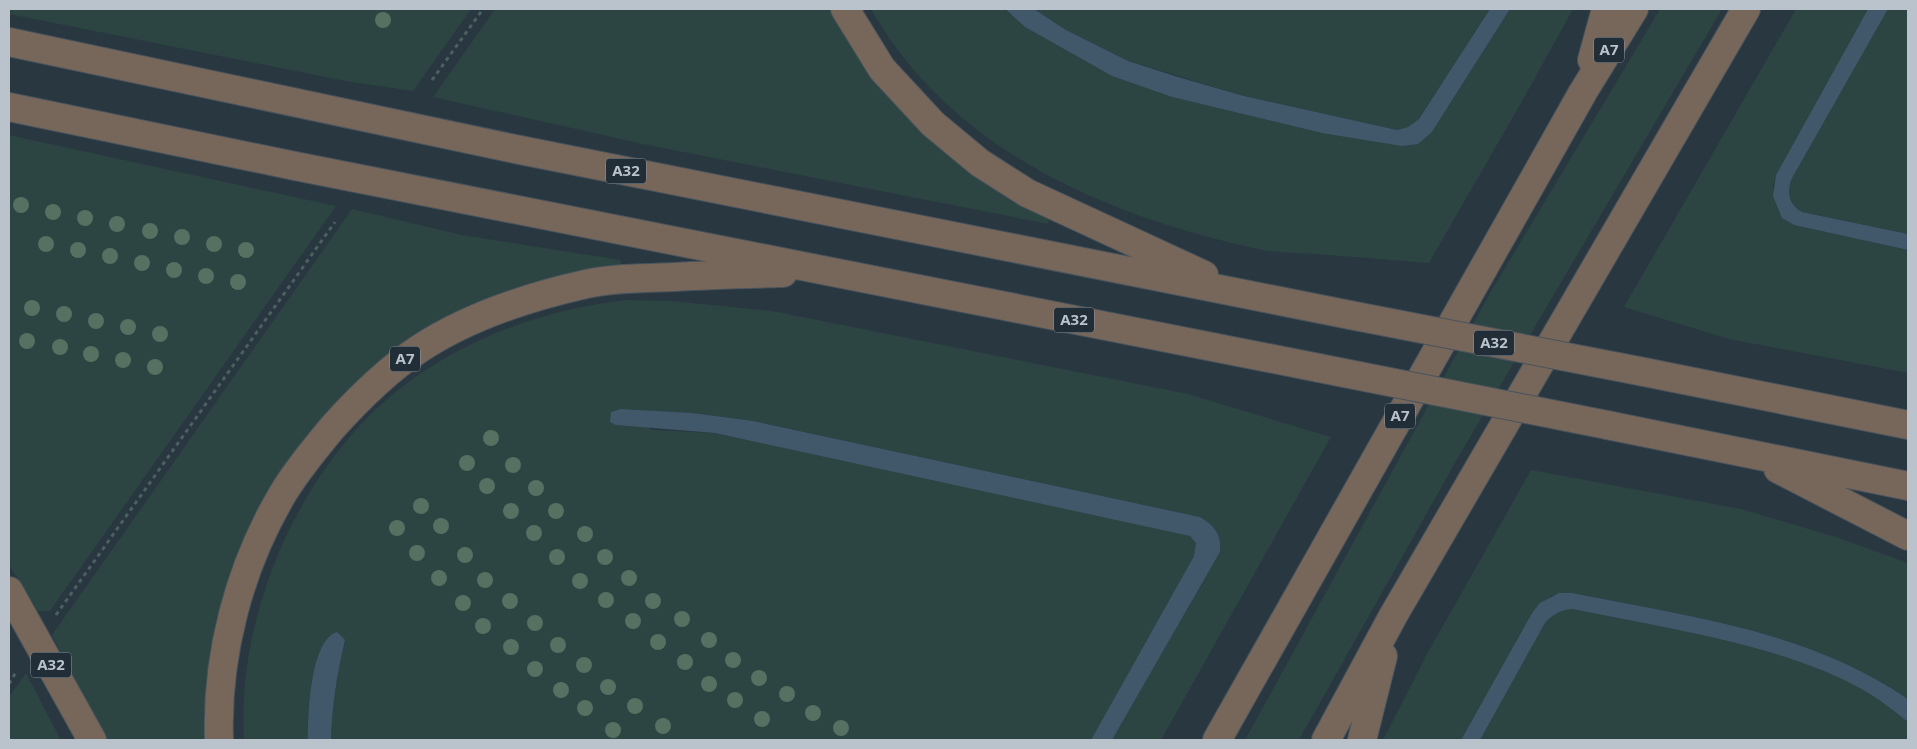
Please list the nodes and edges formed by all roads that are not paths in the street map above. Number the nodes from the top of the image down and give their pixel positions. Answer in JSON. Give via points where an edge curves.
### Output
{"nodes":[{"id":1,"x":845,"y":9,"type":"edge"},
{"id":2,"x":1606,"y":9,"type":"edge"},
{"id":3,"x":1634,"y":9,"type":"edge"},
{"id":4,"x":1746,"y":9,"type":"edge"},
{"id":5,"x":9,"y":42,"type":"edge"},
{"id":6,"x":1583,"y":92,"type":"junction"},
{"id":7,"x":9,"y":107,"type":"edge"},
{"id":8,"x":830,"y":271,"type":"junction"},
{"id":9,"x":1244,"y":294,"type":"junction"},
{"id":10,"x":1908,"y":424,"type":"edge"},
{"id":11,"x":1748,"y":454,"type":"junction"},
{"id":12,"x":1908,"y":486,"type":"edge"},
{"id":13,"x":1908,"y":536,"type":"edge"},
{"id":14,"x":9,"y":591,"type":"edge"},
{"id":15,"x":1394,"y":616,"type":"junction"},
{"id":16,"x":92,"y":740,"type":"edge"},
{"id":17,"x":219,"y":740,"type":"edge"},
{"id":18,"x":1217,"y":740,"type":"edge"},
{"id":19,"x":1326,"y":740,"type":"edge"},
{"id":20,"x":1362,"y":740,"type":"edge"}],
"edges":[{"from":1,"to":9,"type":"highway","number":"A32","via":[[882,69],[933,124],[980,163],[1027,193]]},
{"from":2,"to":6,"type":"highway"},
{"from":3,"to":6,"type":"highway","number":"A7"},
{"from":4,"to":15,"type":"highway"},
{"from":5,"to":9,"type":"highway","number":"A32","via":[[515,149]]},
{"from":6,"to":18,"type":"highway","number":"A7"},
{"from":7,"to":8,"type":"highway","number":"A32"},
{"from":8,"to":11,"type":"highway","number":"A32","bridge":true},
{"from":8,"to":17,"type":"highway","number":"A7","via":[[658,277],[589,283],[513,304],[481,317],[419,349],[391,370],[344,415],[307,458],[282,494],[258,539],[232,618],[222,673]]},
{"from":9,"to":10,"type":"highway","number":"A32","bridge":true},
{"from":11,"to":12,"type":"highway","number":"A32"},
{"from":11,"to":13,"type":"highway","number":"A32"},
{"from":14,"to":16,"type":"highway","number":"A32"},
{"from":15,"to":19,"type":"highway"},
{"from":15,"to":20,"type":"highway"}]}
